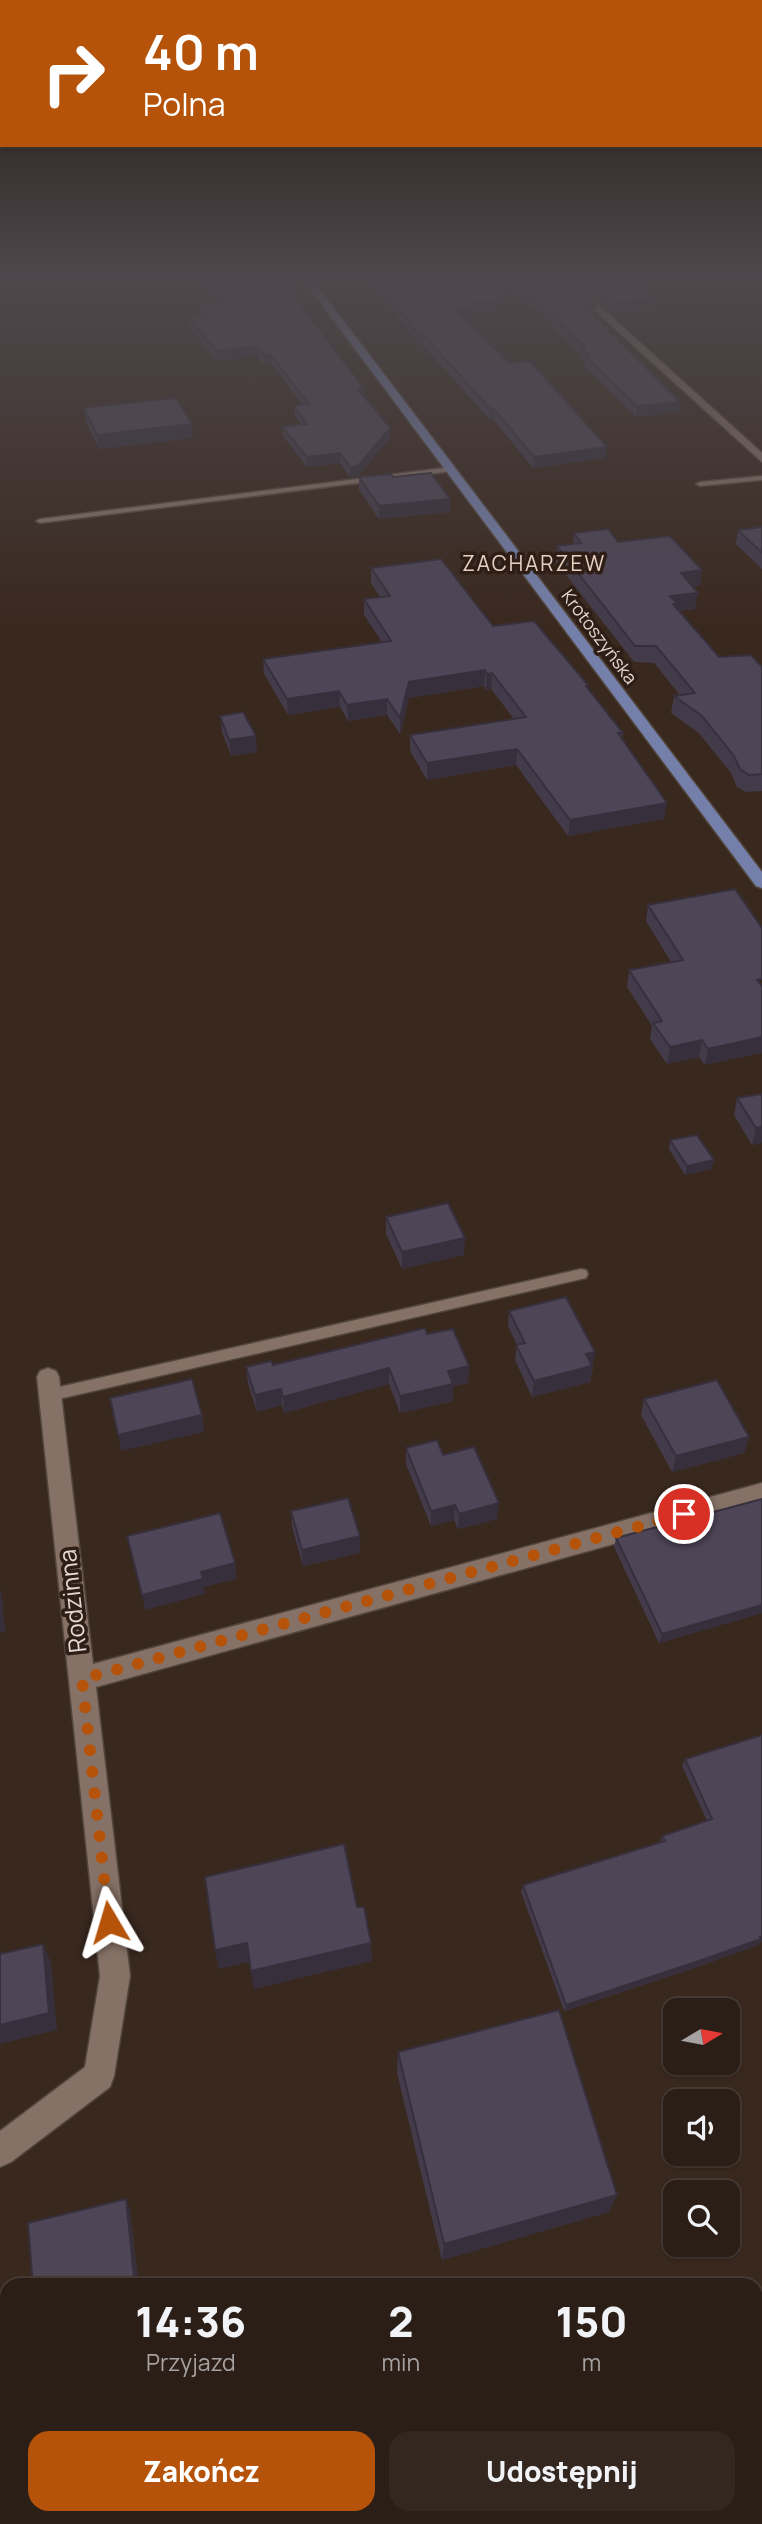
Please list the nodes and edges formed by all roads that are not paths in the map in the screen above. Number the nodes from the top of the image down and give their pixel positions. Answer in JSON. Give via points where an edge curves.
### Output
{"nodes":[{"id":1,"x":396,"y":396,"type":"edge"},
{"id":2,"x":693,"y":396,"type":"edge"},
{"id":3,"x":762,"y":459,"type":"edge"},
{"id":4,"x":451,"y":469,"type":"junction"},
{"id":5,"x":762,"y":478,"type":"edge"},
{"id":6,"x":700,"y":484,"type":"dead end"},
{"id":7,"x":40,"y":521,"type":"dead end"},
{"id":8,"x":762,"y":883,"type":"edge"},
{"id":9,"x":581,"y":1274,"type":"dead end"},
{"id":10,"x":49,"y":1386,"type":"joint"},
{"id":11,"x":762,"y":1493,"type":"edge"},
{"id":12,"x":82,"y":1679,"type":"junction"},
{"id":13,"x":0,"y":2151,"type":"edge"}],
"edges":[{"from":1,"to":4,"type":"main road","name":"Krotoszyńska"},
{"from":2,"to":3,"type":"street"},
{"from":4,"to":7,"type":"lane"},
{"from":4,"to":8,"type":"main road","name":"Krotoszyńska"},
{"from":5,"to":6,"type":"lane"},
{"from":9,"to":10,"type":"lane"},
{"from":10,"to":12,"type":"street","name":"Rodzinna"},
{"from":11,"to":12,"type":"street"},
{"from":12,"to":13,"type":"street","name":"Rodzinna","via":[[115,1976],[99,2076]]}]}
